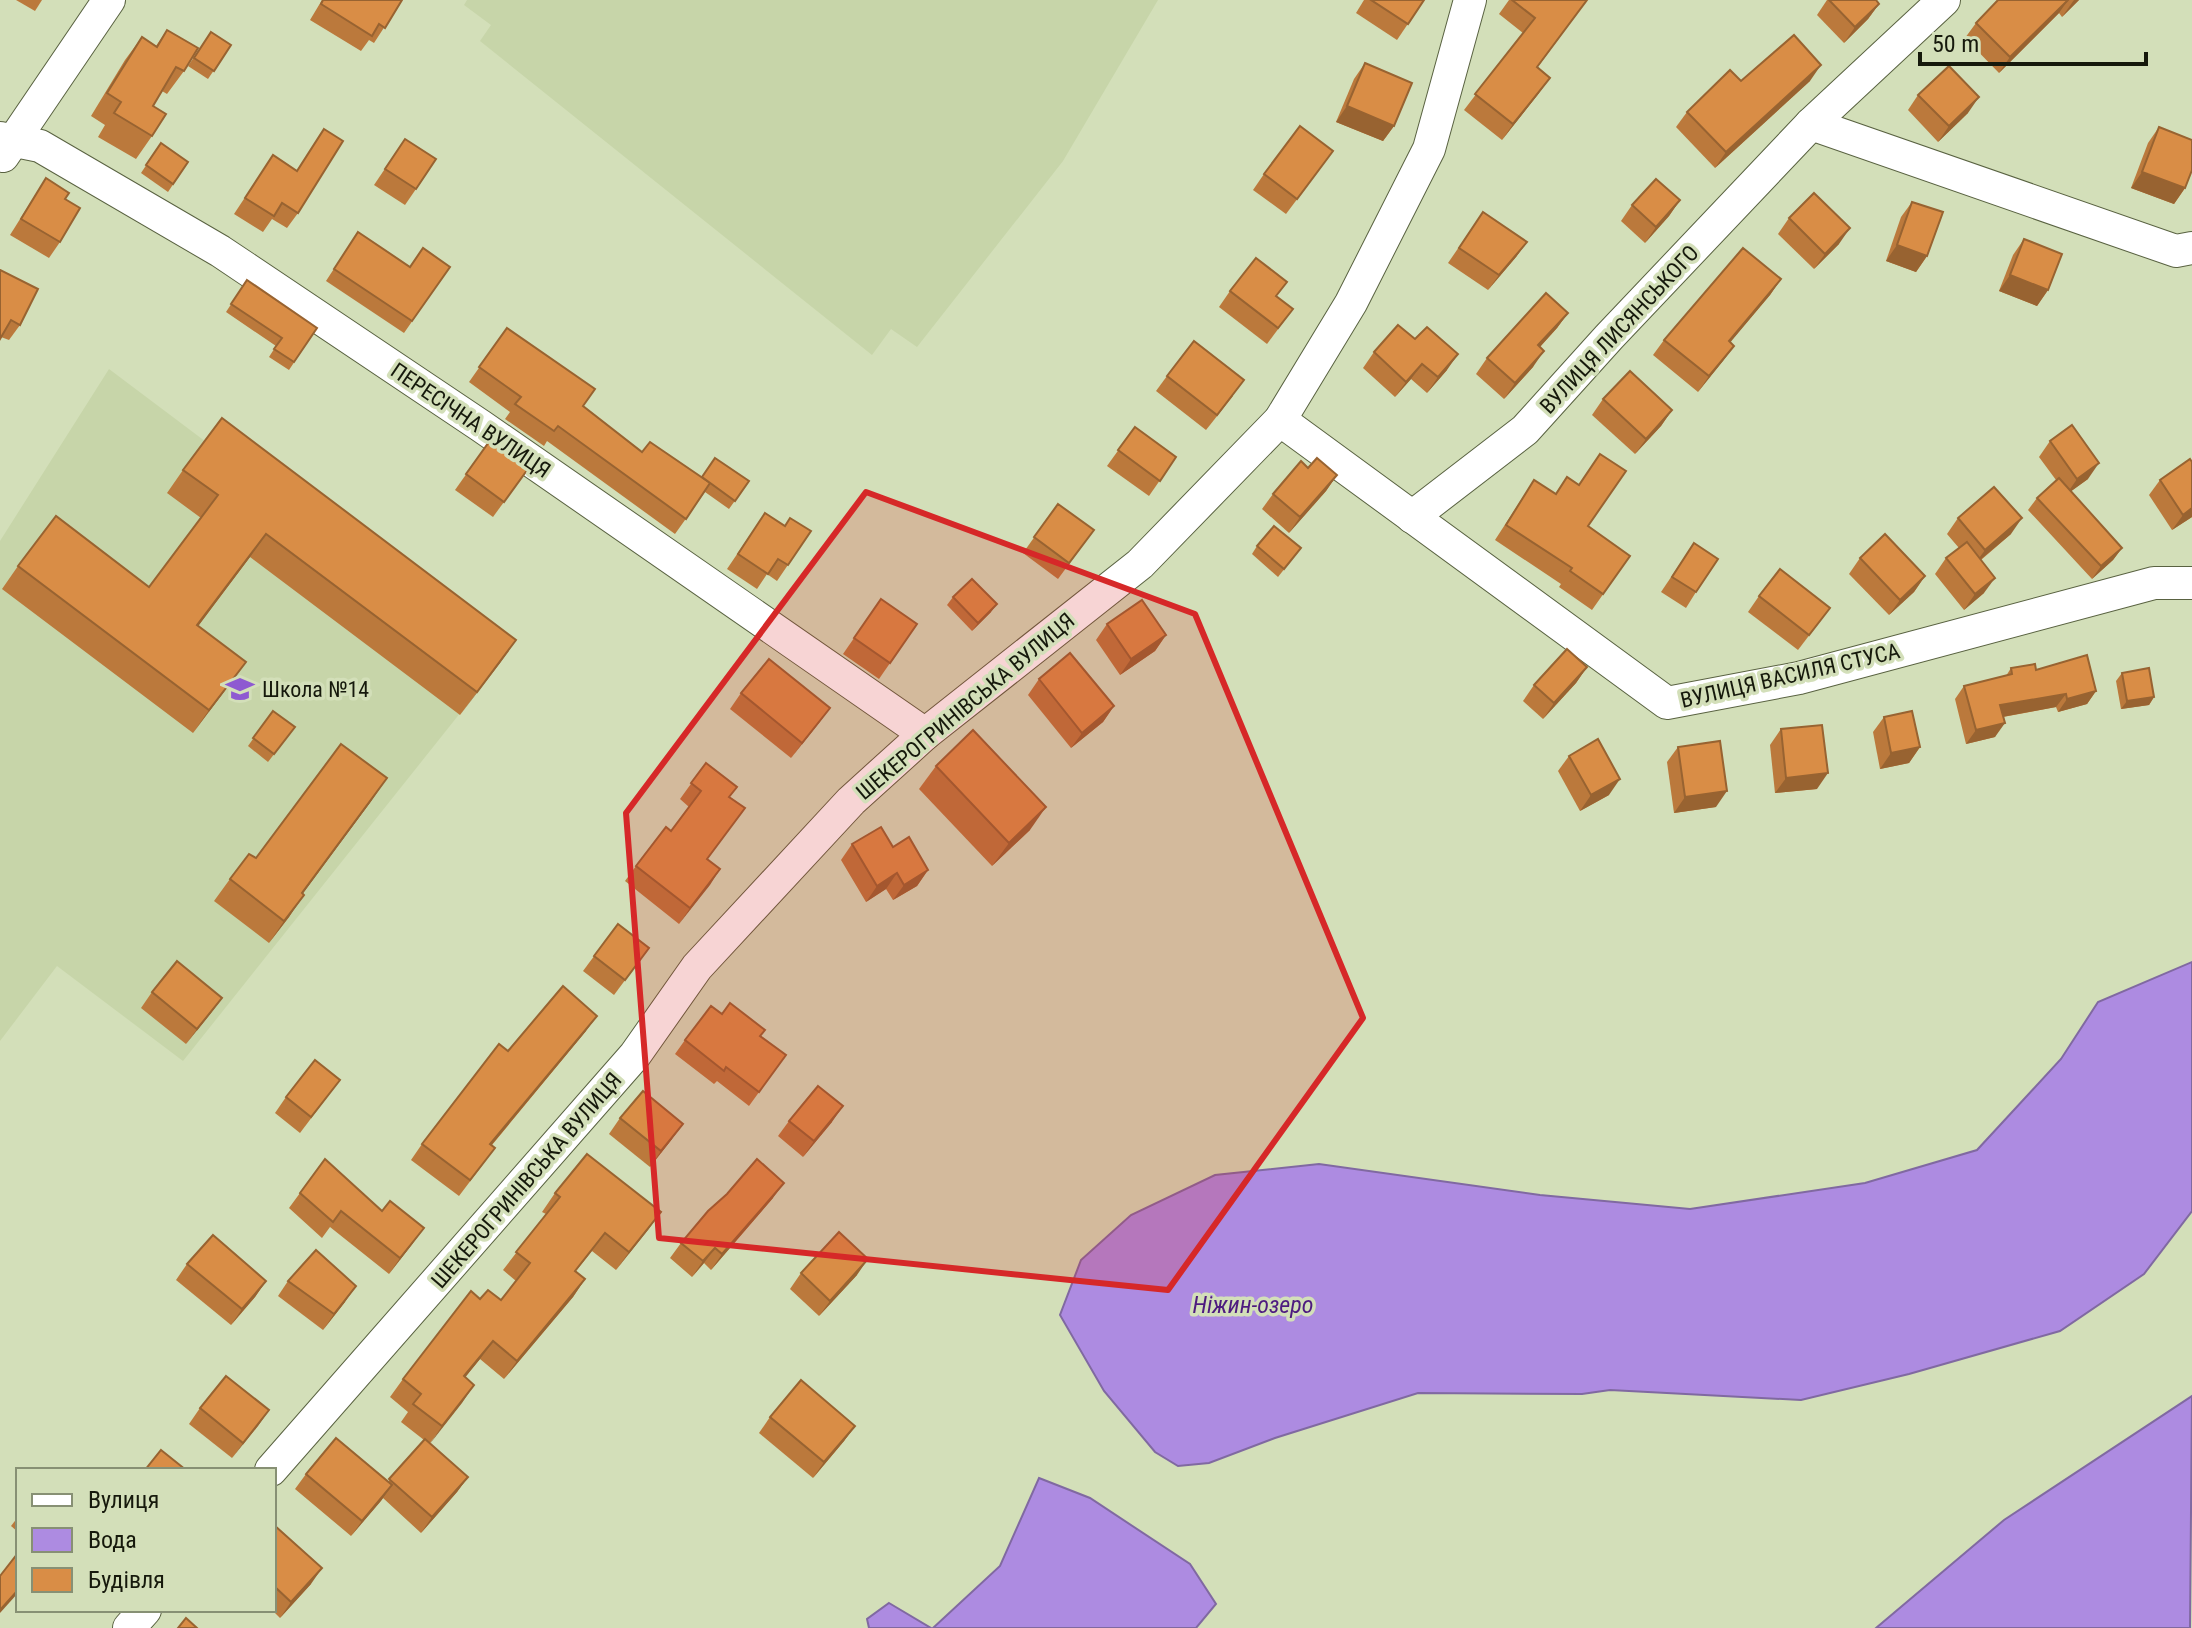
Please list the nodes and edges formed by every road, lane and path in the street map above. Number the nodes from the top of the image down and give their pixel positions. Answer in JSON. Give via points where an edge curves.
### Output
{"nodes":[{"id":1,"x":109,"y":0,"type":"edge"},
{"id":2,"x":1470,"y":0,"type":"edge"},
{"id":3,"x":1944,"y":0,"type":"edge"},
{"id":4,"x":1811,"y":124,"type":"junction"},
{"id":5,"x":4,"y":146,"type":"edge"},
{"id":6,"x":2192,"y":248,"type":"edge"},
{"id":7,"x":1280,"y":420,"type":"junction"},
{"id":8,"x":1412,"y":517,"type":"junction"},
{"id":9,"x":2192,"y":583,"type":"edge"},
{"id":10,"x":925,"y":734,"type":"junction"},
{"id":11,"x":273,"y":1468,"type":"edge"},
{"id":12,"x":143,"y":1612,"type":"edge"},
{"id":13,"x":129,"y":1628,"type":"edge"}],
"edges":[{"from":1,"to":5,"type":"street"},
{"from":2,"to":7,"type":"street","name":"ШЕКЕРОГРИНІВСЬКА ВУЛИЦЯ","via":[[1429,149],[1351,303]]},
{"from":3,"to":4,"type":"street","name":"ВУЛИЦЯ ЛИСЯНСЬКОГО"},
{"from":4,"to":6,"type":"street","via":[[2176,251]]},
{"from":4,"to":8,"type":"street","name":"ВУЛИЦЯ ЛИСЯНСЬКОГО","via":[[1525,430]]},
{"from":5,"to":10,"type":"street","name":"ПЕРЕСІЧНА ВУЛИЦЯ","via":[[40,146],[220,251]]},
{"from":7,"to":8,"type":"street","name":"ВУЛИЦЯ ВАСИЛЯ СТУСА"},
{"from":7,"to":10,"type":"street","name":"ШЕКЕРОГРИНІВСЬКА ВУЛИЦЯ","via":[[1140,564]]},
{"from":8,"to":9,"type":"street","name":"ВУЛИЦЯ ВАСИЛЯ СТУСА","via":[[1667,703],[1799,678],[2154,583]]},
{"from":10,"to":11,"type":"street","name":"ШЕКЕРОГРИНІВСЬКА ВУЛИЦЯ","via":[[851,801],[697,967],[635,1055]]},
{"from":12,"to":13,"type":"street"}]}
